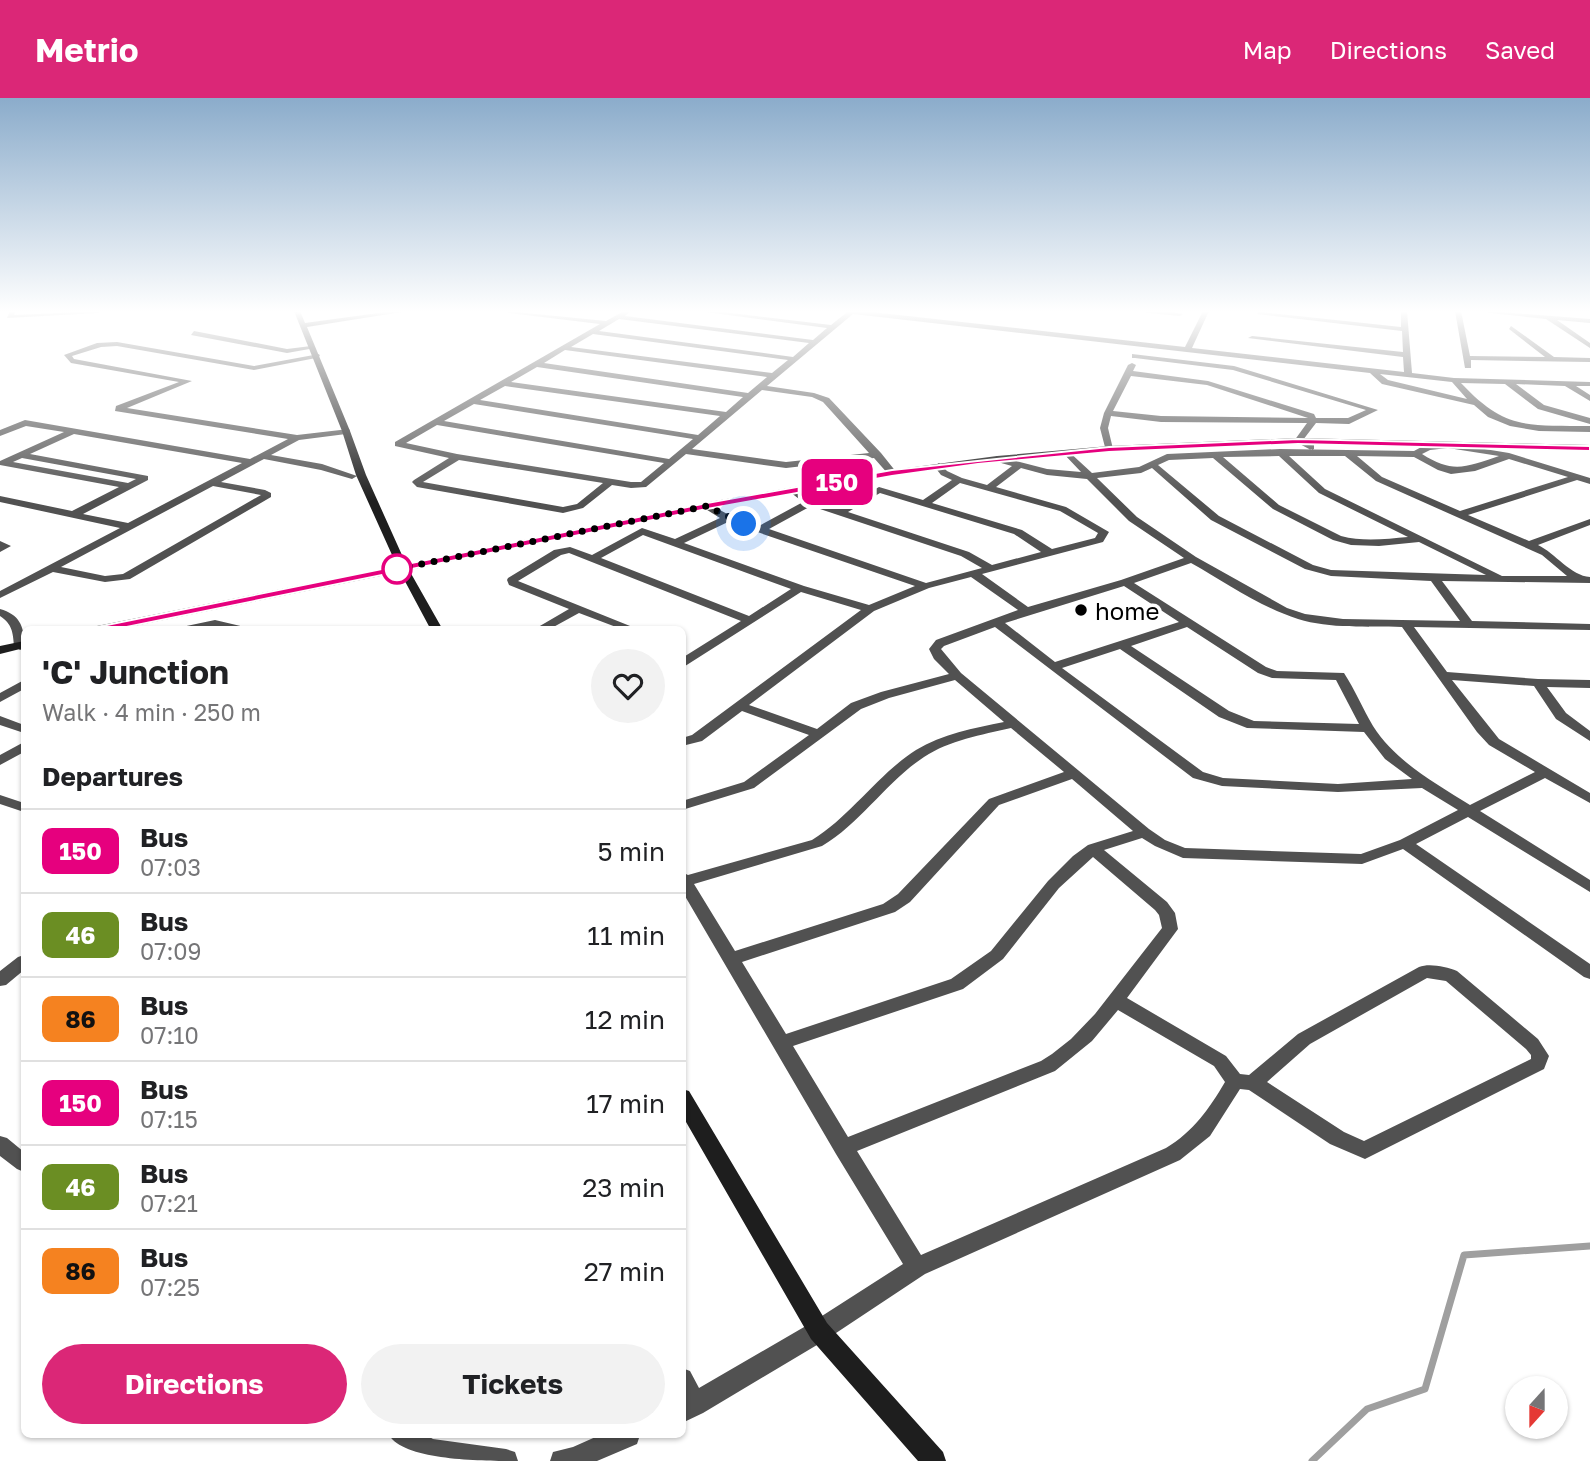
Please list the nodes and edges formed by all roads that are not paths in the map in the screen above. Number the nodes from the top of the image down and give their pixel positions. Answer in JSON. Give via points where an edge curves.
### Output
{"nodes":[{"id":1,"x":152,"y":375,"type":"edge"},
{"id":2,"x":323,"y":375,"type":"edge"},
{"id":3,"x":517,"y":375,"type":"edge"},
{"id":4,"x":607,"y":375,"type":"edge"},
{"id":5,"x":764,"y":375,"type":"edge"},
{"id":6,"x":1128,"y":375,"type":"edge"},
{"id":7,"x":1142,"y":375,"type":"edge"},
{"id":8,"x":1256,"y":375,"type":"edge"},
{"id":9,"x":1375,"y":375,"type":"edge"},
{"id":10,"x":1395,"y":375,"type":"edge"},
{"id":11,"x":1471,"y":375,"type":"edge"},
{"id":12,"x":774,"y":376,"type":"joint"},
{"id":13,"x":1408,"y":376,"type":"joint"},
{"id":14,"x":1454,"y":380,"type":"junction"},
{"id":15,"x":1473,"y":381,"type":"junction"},
{"id":16,"x":1508,"y":382,"type":"junction"},
{"id":17,"x":503,"y":383,"type":"junction"},
{"id":18,"x":1567,"y":383,"type":"junction"},
{"id":19,"x":1590,"y":384,"type":"edge"},
{"id":20,"x":761,"y":387,"type":"junction"},
{"id":21,"x":751,"y":396,"type":"junction"},
{"id":22,"x":1590,"y":399,"type":"edge"},
{"id":23,"x":473,"y":401,"type":"junction"},
{"id":24,"x":1475,"y":403,"type":"junction"},
{"id":25,"x":1108,"y":413,"type":"junction"},
{"id":26,"x":729,"y":415,"type":"junction"},
{"id":27,"x":1313,"y":421,"type":"junction"},
{"id":28,"x":1590,"y":421,"type":"edge"},
{"id":29,"x":436,"y":422,"type":"junction"},
{"id":30,"x":1590,"y":429,"type":"edge"},
{"id":31,"x":346,"y":431,"type":"junction"},
{"id":32,"x":74,"y":432,"type":"junction"},
{"id":33,"x":0,"y":433,"type":"edge"},
{"id":34,"x":297,"y":438,"type":"junction"},
{"id":35,"x":702,"y":438,"type":"junction"},
{"id":36,"x":1302,"y":444,"type":"junction"},
{"id":37,"x":1517,"y":447,"type":"junction"},
{"id":38,"x":1590,"y":448,"type":"edge"},
{"id":39,"x":1109,"y":449,"type":"junction"},
{"id":40,"x":1354,"y":450,"type":"junction"},
{"id":41,"x":686,"y":451,"type":"junction"},
{"id":42,"x":1280,"y":452,"type":"junction"},
{"id":43,"x":1067,"y":453,"type":"junction"},
{"id":44,"x":1293,"y":453,"type":"junction"},
{"id":45,"x":1325,"y":453,"type":"junction"},
{"id":46,"x":1416,"y":454,"type":"junction"},
{"id":47,"x":21,"y":455,"type":"junction"},
{"id":48,"x":878,"y":455,"type":"junction"},
{"id":49,"x":1215,"y":455,"type":"junction"},
{"id":50,"x":261,"y":456,"type":"junction"},
{"id":51,"x":1510,"y":456,"type":"junction"},
{"id":52,"x":457,"y":457,"type":"junction"},
{"id":53,"x":997,"y":459,"type":"junction"},
{"id":54,"x":673,"y":461,"type":"junction"},
{"id":55,"x":249,"y":462,"type":"junction"},
{"id":56,"x":1152,"y":464,"type":"junction"},
{"id":57,"x":1019,"y":465,"type":"junction"},
{"id":58,"x":939,"y":467,"type":"junction"},
{"id":59,"x":892,"y":473,"type":"junction"},
{"id":60,"x":1089,"y":475,"type":"junction"},
{"id":61,"x":352,"y":476,"type":"dead end"},
{"id":62,"x":1577,"y":477,"type":"junction"},
{"id":63,"x":960,"y":480,"type":"junction"},
{"id":64,"x":1590,"y":481,"type":"edge"},
{"id":65,"x":610,"y":482,"type":"junction"},
{"id":66,"x":210,"y":483,"type":"junction"},
{"id":67,"x":128,"y":486,"type":"junction"},
{"id":68,"x":989,"y":488,"type":"junction"},
{"id":69,"x":793,"y":490,"type":"junction"},
{"id":70,"x":0,"y":499,"type":"edge"},
{"id":71,"x":810,"y":502,"type":"junction"},
{"id":72,"x":926,"y":503,"type":"junction"},
{"id":73,"x":707,"y":506,"type":"junction"},
{"id":74,"x":839,"y":513,"type":"junction"},
{"id":75,"x":74,"y":514,"type":"junction"},
{"id":76,"x":1457,"y":515,"type":"junction"},
{"id":77,"x":727,"y":518,"type":"junction"},
{"id":78,"x":1590,"y":523,"type":"edge"},
{"id":79,"x":127,"y":526,"type":"junction"},
{"id":80,"x":761,"y":529,"type":"junction"},
{"id":81,"x":1421,"y":539,"type":"junction"},
{"id":82,"x":678,"y":542,"type":"junction"},
{"id":83,"x":0,"y":544,"type":"edge"},
{"id":84,"x":1528,"y":545,"type":"junction"},
{"id":85,"x":0,"y":550,"type":"edge"},
{"id":86,"x":1050,"y":553,"type":"junction"},
{"id":87,"x":592,"y":559,"type":"junction"},
{"id":88,"x":1192,"y":559,"type":"junction"},
{"id":89,"x":51,"y":568,"type":"junction"},
{"id":90,"x":403,"y":568,"type":"junction"},
{"id":91,"x":992,"y":569,"type":"junction"},
{"id":92,"x":974,"y":574,"type":"junction"},
{"id":93,"x":1434,"y":578,"type":"junction"},
{"id":94,"x":1499,"y":578,"type":"junction"},
{"id":95,"x":1584,"y":580,"type":"edge"},
{"id":96,"x":1125,"y":582,"type":"junction"},
{"id":97,"x":925,"y":586,"type":"junction"},
{"id":98,"x":800,"y":588,"type":"junction"},
{"id":99,"x":0,"y":596,"type":"edge"},
{"id":100,"x":579,"y":608,"type":"junction"},
{"id":101,"x":870,"y":609,"type":"junction"},
{"id":102,"x":1026,"y":611,"type":"junction"},
{"id":103,"x":0,"y":612,"type":"edge"},
{"id":104,"x":750,"y":621,"type":"junction"},
{"id":105,"x":995,"y":621,"type":"junction"},
{"id":106,"x":1188,"y":623,"type":"junction"},
{"id":107,"x":1405,"y":623,"type":"junction"},
{"id":108,"x":1469,"y":625,"type":"junction"},
{"id":109,"x":117,"y":626,"type":"edge"},
{"id":110,"x":200,"y":626,"type":"edge"},
{"id":111,"x":228,"y":626,"type":"edge"},
{"id":112,"x":436,"y":626,"type":"edge"},
{"id":113,"x":546,"y":626,"type":"edge"},
{"id":114,"x":624,"y":626,"type":"edge"},
{"id":115,"x":1590,"y":627,"type":"edge"},
{"id":116,"x":21,"y":640,"type":"edge"},
{"id":117,"x":1122,"y":645,"type":"junction"},
{"id":118,"x":21,"y":646,"type":"edge"},
{"id":119,"x":0,"y":650,"type":"edge"},
{"id":120,"x":686,"y":651,"type":"edge"},
{"id":121,"x":696,"y":655,"type":"junction"},
{"id":122,"x":686,"y":661,"type":"edge"},
{"id":123,"x":1053,"y":667,"type":"junction"},
{"id":124,"x":1442,"y":675,"type":"junction"},
{"id":125,"x":957,"y":676,"type":"junction"},
{"id":126,"x":1538,"y":683,"type":"junction"},
{"id":127,"x":1590,"y":684,"type":"edge"},
{"id":128,"x":21,"y":686,"type":"edge"},
{"id":129,"x":0,"y":698,"type":"edge"},
{"id":130,"x":740,"y":706,"type":"junction"},
{"id":131,"x":0,"y":720,"type":"edge"},
{"id":132,"x":1015,"y":723,"type":"junction"},
{"id":133,"x":21,"y":728,"type":"edge"},
{"id":134,"x":1368,"y":728,"type":"junction"},
{"id":135,"x":817,"y":733,"type":"junction"},
{"id":136,"x":1590,"y":737,"type":"edge"},
{"id":137,"x":686,"y":741,"type":"edge"},
{"id":138,"x":21,"y":748,"type":"edge"},
{"id":139,"x":0,"y":761,"type":"edge"},
{"id":140,"x":1544,"y":773,"type":"junction"},
{"id":141,"x":1076,"y":774,"type":"junction"},
{"id":142,"x":1425,"y":783,"type":"junction"},
{"id":143,"x":0,"y":799,"type":"edge"},
{"id":144,"x":1590,"y":799,"type":"edge"},
{"id":145,"x":686,"y":805,"type":"edge"},
{"id":146,"x":21,"y":807,"type":"edge"},
{"id":147,"x":1469,"y":810,"type":"junction"},
{"id":148,"x":1144,"y":832,"type":"junction"},
{"id":149,"x":1405,"y":843,"type":"junction"},
{"id":150,"x":1093,"y":849,"type":"junction"},
{"id":151,"x":686,"y":878,"type":"edge"},
{"id":152,"x":686,"y":882,"type":"edge"},
{"id":153,"x":1590,"y":887,"type":"edge"},
{"id":154,"x":731,"y":959,"type":"junction"},
{"id":155,"x":21,"y":966,"type":"edge"},
{"id":156,"x":1590,"y":973,"type":"edge"},
{"id":157,"x":0,"y":980,"type":"edge"},
{"id":158,"x":1116,"y":1000,"type":"junction"},
{"id":159,"x":783,"y":1042,"type":"junction"},
{"id":160,"x":1244,"y":1082,"type":"junction"},
{"id":161,"x":686,"y":1104,"type":"edge"},
{"id":162,"x":0,"y":1144,"type":"edge"},
{"id":163,"x":843,"y":1148,"type":"junction"},
{"id":164,"x":21,"y":1161,"type":"edge"},
{"id":165,"x":917,"y":1268,"type":"junction"},
{"id":166,"x":819,"y":1331,"type":"junction"},
{"id":167,"x":689,"y":1408,"type":"edge"},
{"id":168,"x":405,"y":1438,"type":"edge"},
{"id":169,"x":621,"y":1438,"type":"edge"},
{"id":170,"x":427,"y":1456,"type":"edge"},
{"id":171,"x":506,"y":1461,"type":"edge"},
{"id":172,"x":562,"y":1461,"type":"edge"},
{"id":173,"x":934,"y":1461,"type":"edge"}],
"edges":[{"from":1,"to":34,"type":"street","via":[[188,381],[118,409]]},
{"from":2,"to":31,"type":"main road"},
{"from":3,"to":17,"type":"street"},
{"from":4,"to":21,"type":"street"},
{"from":5,"to":12,"type":"street"},
{"from":6,"to":25,"type":"street"},
{"from":7,"to":27,"type":"street","via":[[1208,383],[1311,415]]},
{"from":8,"to":27,"type":"street","via":[[1374,410],[1349,421]]},
{"from":9,"to":24,"type":"street","via":[[1385,382]]},
{"from":10,"to":13,"type":"street"},
{"from":11,"to":15,"type":"street"},
{"from":12,"to":20,"type":"street"},
{"from":13,"to":14,"type":"street"},
{"from":14,"to":15,"type":"street"},
{"from":14,"to":24,"type":"street"},
{"from":15,"to":16,"type":"street"},
{"from":16,"to":18,"type":"street"},
{"from":16,"to":28,"type":"street","via":[[1541,407]]},
{"from":17,"to":23,"type":"street"},
{"from":17,"to":26,"type":"street"},
{"from":18,"to":19,"type":"street"},
{"from":18,"to":22,"type":"street"},
{"from":20,"to":21,"type":"street"},
{"from":20,"to":48,"type":"street","via":[[826,400]]},
{"from":21,"to":26,"type":"street"},
{"from":23,"to":29,"type":"street"},
{"from":23,"to":35,"type":"street"},
{"from":24,"to":30,"type":"street","via":[[1494,417],[1519,424]]},
{"from":25,"to":27,"type":"street","via":[[1161,419]]},
{"from":25,"to":39,"type":"street","via":[[1104,428]]},
{"from":26,"to":35,"type":"street"},
{"from":27,"to":36,"type":"street"},
{"from":29,"to":52,"type":"street","via":[[398,444]]},
{"from":29,"to":54,"type":"street"},
{"from":31,"to":34,"type":"street"},
{"from":31,"to":90,"type":"main road"},
{"from":32,"to":33,"type":"street","via":[[25,423]]},
{"from":32,"to":47,"type":"street"},
{"from":32,"to":55,"type":"street"},
{"from":34,"to":50,"type":"street"},
{"from":35,"to":41,"type":"street"},
{"from":36,"to":39,"type":"main road"},
{"from":36,"to":40,"type":"main road"},
{"from":36,"to":44,"type":"street","via":[[1292,447]]},
{"from":36,"to":45,"type":"street"},
{"from":37,"to":38,"type":"main road"},
{"from":37,"to":40,"type":"main road"},
{"from":37,"to":51,"type":"street"},
{"from":39,"to":43,"type":"main road"},
{"from":40,"to":45,"type":"street"},
{"from":40,"to":46,"type":"street"},
{"from":40,"to":76,"type":"street","via":[[1378,480]]},
{"from":41,"to":48,"type":"street","via":[[786,465]]},
{"from":41,"to":54,"type":"street"},
{"from":42,"to":44,"type":"street"},
{"from":42,"to":49,"type":"street"},
{"from":42,"to":81,"type":"street","via":[[1322,491]]},
{"from":43,"to":53,"type":"main road"},
{"from":43,"to":60,"type":"street"},
{"from":44,"to":45,"type":"street"},
{"from":46,"to":51,"type":"street","via":[[1430,446],[1483,449]]},
{"from":46,"to":51,"type":"street","via":[[1436,469],[1457,472]]},
{"from":47,"to":67,"type":"street","via":[[145,478]]},
{"from":47,"to":67,"type":"street","via":[[3,463]]},
{"from":48,"to":59,"type":"street"},
{"from":49,"to":56,"type":"street","via":[[1167,457]]},
{"from":49,"to":81,"type":"street","via":[[1276,507],[1337,538],[1351,542]]},
{"from":50,"to":55,"type":"street"},
{"from":50,"to":61,"type":"street"},
{"from":51,"to":62,"type":"street"},
{"from":52,"to":65,"type":"street"},
{"from":52,"to":65,"type":"street","via":[[417,482],[563,510],[580,506]]},
{"from":53,"to":57,"type":"street"},
{"from":53,"to":58,"type":"main road"},
{"from":54,"to":65,"type":"street","via":[[643,485]]},
{"from":55,"to":66,"type":"street"},
{"from":56,"to":60,"type":"street","via":[[1141,470]]},
{"from":56,"to":93,"type":"street","via":[[1216,518],[1309,567],[1340,574]]},
{"from":57,"to":60,"type":"street"},
{"from":57,"to":68,"type":"street"},
{"from":58,"to":59,"type":"main road"},
{"from":58,"to":63,"type":"street"},
{"from":59,"to":69,"type":"main road"},
{"from":60,"to":88,"type":"street","via":[[1133,519]]},
{"from":62,"to":64,"type":"street"},
{"from":62,"to":76,"type":"street"},
{"from":63,"to":68,"type":"street"},
{"from":63,"to":72,"type":"street"},
{"from":66,"to":79,"type":"street"},
{"from":66,"to":89,"type":"street","via":[[268,495],[126,578],[105,579]]},
{"from":67,"to":75,"type":"street"},
{"from":68,"to":86,"type":"street","via":[[1063,509],[1104,532],[1100,540]]},
{"from":69,"to":71,"type":"street"},
{"from":69,"to":73,"type":"main road"},
{"from":70,"to":75,"type":"street"},
{"from":71,"to":74,"type":"street"},
{"from":71,"to":80,"type":"street"},
{"from":72,"to":74,"type":"street","via":[[879,490]]},
{"from":72,"to":86,"type":"street","via":[[1018,531]]},
{"from":73,"to":77,"type":"street"},
{"from":73,"to":90,"type":"main road"},
{"from":74,"to":91,"type":"street","via":[[965,554]]},
{"from":75,"to":79,"type":"street"},
{"from":76,"to":84,"type":"street"},
{"from":77,"to":80,"type":"street"},
{"from":77,"to":82,"type":"street"},
{"from":78,"to":84,"type":"street"},
{"from":79,"to":89,"type":"street"},
{"from":80,"to":97,"type":"street"},
{"from":81,"to":94,"type":"street"},
{"from":82,"to":87,"type":"street","via":[[642,531]]},
{"from":82,"to":98,"type":"street"},
{"from":83,"to":85,"type":"street","via":[[6,546]]},
{"from":84,"to":95,"type":"street"},
{"from":86,"to":91,"type":"street"},
{"from":87,"to":100,"type":"street","via":[[564,550],[512,580]]},
{"from":87,"to":104,"type":"street"},
{"from":88,"to":96,"type":"street"},
{"from":88,"to":107,"type":"street","via":[[1303,617]]},
{"from":89,"to":99,"type":"street"},
{"from":90,"to":109,"type":"main road"},
{"from":90,"to":112,"type":"main road"},
{"from":91,"to":92,"type":"street"},
{"from":92,"to":97,"type":"street"},
{"from":92,"to":102,"type":"street"},
{"from":93,"to":94,"type":"street"},
{"from":93,"to":108,"type":"street"},
{"from":94,"to":95,"type":"street"},
{"from":96,"to":102,"type":"street"},
{"from":96,"to":106,"type":"street"},
{"from":97,"to":101,"type":"street"},
{"from":98,"to":101,"type":"street"},
{"from":98,"to":104,"type":"street"},
{"from":100,"to":113,"type":"street"},
{"from":100,"to":114,"type":"street"},
{"from":101,"to":130,"type":"street"},
{"from":102,"to":105,"type":"street"},
{"from":103,"to":116,"type":"street","via":[[13,617]]},
{"from":104,"to":121,"type":"street"},
{"from":105,"to":123,"type":"street"},
{"from":105,"to":125,"type":"street","via":[[935,649]]},
{"from":106,"to":117,"type":"street"},
{"from":106,"to":134,"type":"street","via":[[1262,670],[1340,676]]},
{"from":107,"to":108,"type":"street"},
{"from":107,"to":124,"type":"street"},
{"from":108,"to":115,"type":"street"},
{"from":110,"to":111,"type":"street"},
{"from":117,"to":123,"type":"street"},
{"from":117,"to":134,"type":"street","via":[[1224,714],[1252,725]]},
{"from":118,"to":119,"type":"main road"},
{"from":120,"to":121,"type":"street"},
{"from":121,"to":122,"type":"street"},
{"from":123,"to":142,"type":"street","via":[[1198,775],[1222,782],[1338,788]]},
{"from":124,"to":126,"type":"street"},
{"from":124,"to":140,"type":"street","via":[[1494,742]]},
{"from":125,"to":132,"type":"street"},
{"from":125,"to":135,"type":"street","via":[[875,698]]},
{"from":126,"to":127,"type":"street"},
{"from":126,"to":136,"type":"street","via":[[1561,716]]},
{"from":128,"to":129,"type":"street"},
{"from":130,"to":135,"type":"street"},
{"from":130,"to":137,"type":"street","via":[[697,738]]},
{"from":131,"to":133,"type":"street"},
{"from":132,"to":141,"type":"street"},
{"from":132,"to":151,"type":"street","via":[[930,748],[817,843]]},
{"from":134,"to":142,"type":"street","via":[[1390,756]]},
{"from":135,"to":145,"type":"street","via":[[749,785]]},
{"from":138,"to":139,"type":"street"},
{"from":140,"to":144,"type":"street"},
{"from":140,"to":147,"type":"street"},
{"from":141,"to":148,"type":"street"},
{"from":141,"to":154,"type":"street","via":[[994,802],[904,898],[889,908]]},
{"from":142,"to":147,"type":"street"},
{"from":143,"to":146,"type":"street"},
{"from":147,"to":149,"type":"street"},
{"from":147,"to":153,"type":"street"},
{"from":148,"to":149,"type":"street","via":[[1183,853],[1205,856],[1362,859]]},
{"from":148,"to":150,"type":"street"},
{"from":149,"to":156,"type":"street"},
{"from":150,"to":158,"type":"street","via":[[1161,906],[1170,922],[1170,929]]},
{"from":150,"to":159,"type":"street","via":[[1065,871],[980,970],[957,984]]},
{"from":152,"to":154,"type":"street"},
{"from":154,"to":159,"type":"street"},
{"from":155,"to":157,"type":"street"},
{"from":158,"to":160,"type":"street","via":[[1220,1060]]},
{"from":158,"to":163,"type":"street","via":[[1090,1034],[1048,1066]]},
{"from":159,"to":163,"type":"street"},
{"from":160,"to":160,"type":"street","via":[[1304,1039],[1425,971],[1451,975],[1532,1044],[1541,1059],[1365,1150]]},
{"from":160,"to":165,"type":"street","via":[[1196,1141]]},
{"from":161,"to":166,"type":"main road"},
{"from":162,"to":164,"type":"street"},
{"from":163,"to":165,"type":"street"},
{"from":165,"to":166,"type":"street"},
{"from":166,"to":167,"type":"street"},
{"from":166,"to":173,"type":"main road"},
{"from":168,"to":170,"type":"street"},
{"from":169,"to":172,"type":"street"},
{"from":170,"to":171,"type":"street"}]}
